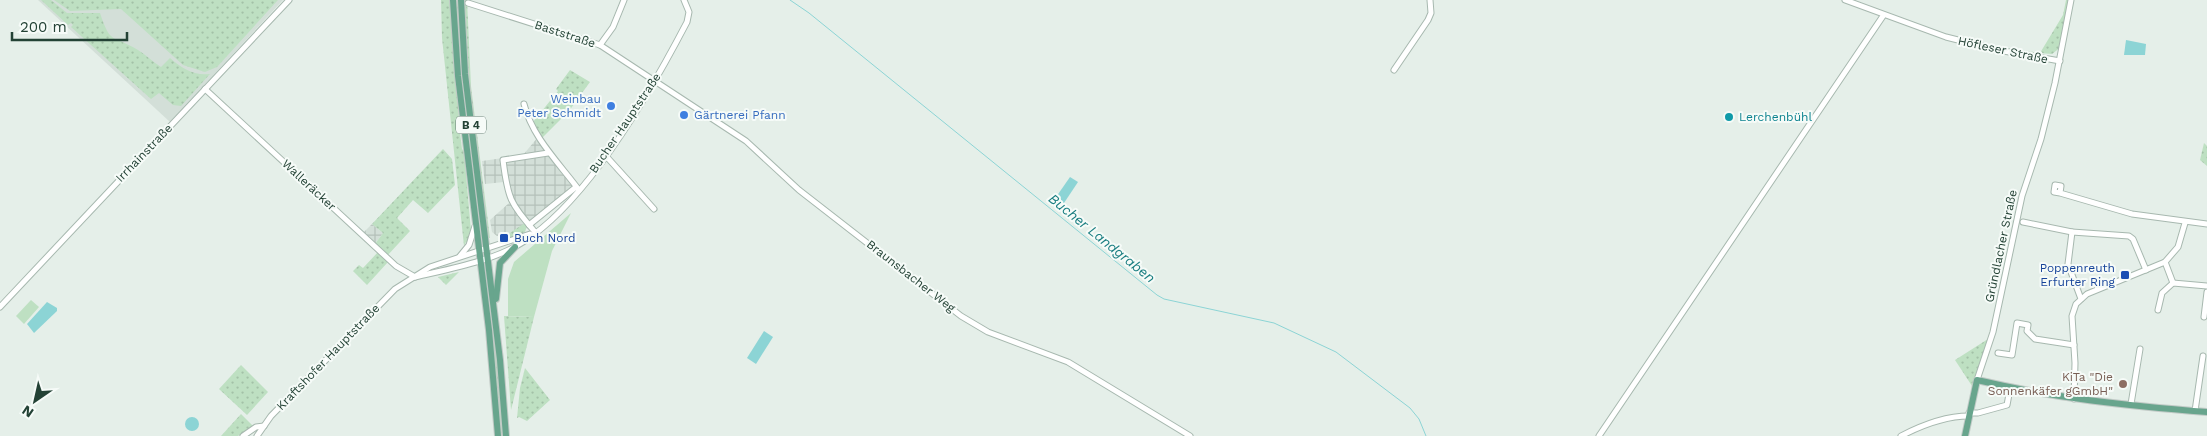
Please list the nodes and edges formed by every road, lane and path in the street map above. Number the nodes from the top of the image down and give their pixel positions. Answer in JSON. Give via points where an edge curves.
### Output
{"nodes":[{"id":1,"x":288,"y":0,"type":"edge"},
{"id":2,"x":453,"y":0,"type":"edge"},
{"id":3,"x":624,"y":0,"type":"edge"},
{"id":4,"x":684,"y":0,"type":"edge"},
{"id":5,"x":1430,"y":0,"type":"edge"},
{"id":6,"x":1845,"y":0,"type":"edge"},
{"id":7,"x":2071,"y":0,"type":"edge"},
{"id":8,"x":464,"y":1,"type":"edge"},
{"id":9,"x":1884,"y":16,"type":"junction"},
{"id":10,"x":600,"y":45,"type":"junction"},
{"id":11,"x":2060,"y":61,"type":"junction"},
{"id":12,"x":1394,"y":70,"type":"dead end"},
{"id":13,"x":654,"y":81,"type":"junction"},
{"id":14,"x":205,"y":89,"type":"junction"},
{"id":15,"x":524,"y":104,"type":"dead end"},
{"id":16,"x":548,"y":153,"type":"junction"},
{"id":17,"x":605,"y":155,"type":"junction"},
{"id":18,"x":577,"y":188,"type":"junction"},
{"id":19,"x":2060,"y":193,"type":"dead end"},
{"id":20,"x":654,"y":210,"type":"dead end"},
{"id":21,"x":2023,"y":222,"type":"dead end"},
{"id":22,"x":2185,"y":222,"type":"junction"},
{"id":23,"x":2207,"y":224,"type":"edge"},
{"id":24,"x":476,"y":225,"type":"junction"},
{"id":25,"x":529,"y":225,"type":"junction"},
{"id":26,"x":535,"y":232,"type":"junction"},
{"id":27,"x":2072,"y":232,"type":"junction"},
{"id":28,"x":514,"y":247,"type":"junction"},
{"id":29,"x":486,"y":250,"type":"junction"},
{"id":30,"x":479,"y":252,"type":"junction"},
{"id":31,"x":458,"y":258,"type":"junction"},
{"id":32,"x":487,"y":258,"type":"junction"},
{"id":33,"x":480,"y":260,"type":"junction"},
{"id":34,"x":2164,"y":262,"type":"junction"},
{"id":35,"x":2146,"y":270,"type":"junction"},
{"id":36,"x":415,"y":277,"type":"junction"},
{"id":37,"x":2173,"y":283,"type":"junction"},
{"id":38,"x":2207,"y":286,"type":"edge"},
{"id":39,"x":2207,"y":292,"type":"edge"},
{"id":40,"x":2081,"y":299,"type":"junction"},
{"id":41,"x":0,"y":307,"type":"edge"},
{"id":42,"x":494,"y":310,"type":"junction"},
{"id":43,"x":2158,"y":310,"type":"dead end"},
{"id":44,"x":2204,"y":317,"type":"dead end"},
{"id":45,"x":2074,"y":345,"type":"junction"},
{"id":46,"x":2140,"y":349,"type":"dead end"},
{"id":47,"x":1998,"y":353,"type":"dead end"},
{"id":48,"x":2203,"y":356,"type":"dead end"},
{"id":49,"x":1977,"y":380,"type":"junction"},
{"id":50,"x":2010,"y":389,"type":"junction"},
{"id":51,"x":2074,"y":399,"type":"junction"},
{"id":52,"x":2131,"y":404,"type":"junction"},
{"id":53,"x":2195,"y":412,"type":"junction"},
{"id":54,"x":2207,"y":412,"type":"edge"},
{"id":55,"x":1969,"y":415,"type":"junction"},
{"id":56,"x":264,"y":426,"type":"junction"},
{"id":57,"x":243,"y":436,"type":"edge"},
{"id":58,"x":257,"y":436,"type":"edge"},
{"id":59,"x":498,"y":436,"type":"edge"},
{"id":60,"x":506,"y":436,"type":"edge"},
{"id":61,"x":1190,"y":436,"type":"edge"},
{"id":62,"x":1599,"y":436,"type":"edge"},
{"id":63,"x":1901,"y":436,"type":"edge"},
{"id":64,"x":1965,"y":436,"type":"edge"}],
"edges":[{"from":1,"to":14,"type":"street","name":"Irrhainstraße"},
{"from":2,"to":24,"type":"main road","number":"B 4","via":[[458,76]]},
{"from":3,"to":10,"type":"street","via":[[613,27]]},
{"from":4,"to":13,"type":"street","name":"Bucher Hauptstraße","via":[[689,12],[687,22]]},
{"from":5,"to":12,"type":"street","via":[[1428,20]]},
{"from":6,"to":9,"type":"street","name":"Höfleser Straße"},
{"from":7,"to":11,"type":"street","name":"Gründlacher Straße"},
{"from":8,"to":10,"type":"street","name":"Baststraße"},
{"from":8,"to":29,"type":"main road","number":"B 4","via":[[465,74]]},
{"from":9,"to":11,"type":"street","name":"Höfleser Straße","via":[[1946,37]]},
{"from":9,"to":62,"type":"street"},
{"from":10,"to":13,"type":"street","name":"Baststraße"},
{"from":11,"to":49,"type":"street","name":"Gründlacher Straße","via":[[2041,139],[2022,196],[1996,324]]},
{"from":13,"to":17,"type":"street","name":"Bucher Hauptstraße"},
{"from":13,"to":61,"type":"street","name":"Braunsbacher Weg","via":[[746,141],[799,190],[961,316],[996,335],[1068,362]]},
{"from":14,"to":36,"type":"street","name":"Walleräcker","via":[[396,266]]},
{"from":14,"to":41,"type":"street","name":"Irrhainstraße"},
{"from":15,"to":16,"type":"street","via":[[530,122]]},
{"from":16,"to":18,"type":"street"},
{"from":16,"to":25,"type":"street","via":[[503,160],[507,192]]},
{"from":17,"to":18,"type":"street","name":"Bucher Hauptstraße"},
{"from":17,"to":20,"type":"street"},
{"from":18,"to":25,"type":"street","name":"Bucher Hauptstraße"},
{"from":18,"to":26,"type":"street","name":"Bucher Hauptstraße"},
{"from":19,"to":22,"type":"street","via":[[2132,214]]},
{"from":21,"to":27,"type":"street"},
{"from":22,"to":23,"type":"street"},
{"from":22,"to":34,"type":"street","via":[[2178,247]]},
{"from":24,"to":30,"type":"main road","number":"B 4"},
{"from":24,"to":31,"type":"street","via":[[469,245]]},
{"from":25,"to":26,"type":"street"},
{"from":26,"to":28,"type":"street","name":"Bucher Hauptstraße"},
{"from":26,"to":29,"type":"street","name":"Bucher Hauptstraße"},
{"from":27,"to":35,"type":"street","via":[[2129,236]]},
{"from":27,"to":40,"type":"street","via":[[2068,264]]},
{"from":28,"to":32,"type":"street","name":"Bucher Hauptstraße"},
{"from":28,"to":42,"type":"main road","number":"B 4","via":[[500,263]]},
{"from":29,"to":30,"type":"street","name":"Bucher Hauptstraße"},
{"from":29,"to":32,"type":"main road","number":"B 4"},
{"from":30,"to":31,"type":"street","name":"Kraftshofer Hauptstraße"},
{"from":30,"to":33,"type":"main road","number":"B 4"},
{"from":31,"to":36,"type":"street","name":"Kraftshofer Hauptstraße","via":[[430,267]]},
{"from":32,"to":33,"type":"street","name":"Bucher Hauptstraße"},
{"from":32,"to":42,"type":"main road","number":"B 4"},
{"from":33,"to":36,"type":"street","name":"Kraftshofer Hauptstraße"},
{"from":33,"to":59,"type":"main road","number":"B 4"},
{"from":34,"to":35,"type":"street"},
{"from":34,"to":37,"type":"street"},
{"from":35,"to":40,"type":"street"},
{"from":36,"to":56,"type":"street","name":"Kraftshofer Hauptstraße","via":[[384,299]]},
{"from":37,"to":38,"type":"street"},
{"from":37,"to":43,"type":"street","via":[[2162,294]]},
{"from":39,"to":44,"type":"street"},
{"from":40,"to":45,"type":"street","via":[[2072,316]]},
{"from":42,"to":60,"type":"main road","number":"B 4"},
{"from":45,"to":47,"type":"street","via":[[2036,339],[2027,331],[2028,325],[2017,323],[2012,355]]},
{"from":45,"to":51,"type":"street"},
{"from":46,"to":52,"type":"street"},
{"from":48,"to":53,"type":"street"},
{"from":49,"to":50,"type":"main road"},
{"from":49,"to":55,"type":"main road","name":"Gründlacher Straße"},
{"from":50,"to":51,"type":"main road"},
{"from":50,"to":55,"type":"street","via":[[2007,405]]},
{"from":51,"to":52,"type":"main road"},
{"from":52,"to":53,"type":"main road"},
{"from":53,"to":54,"type":"main road"},
{"from":55,"to":63,"type":"street","via":[[1941,420]]},
{"from":55,"to":64,"type":"main road","name":"Gründlacher Straße"},
{"from":56,"to":57,"type":"street","name":"Kraftshofer Hauptstraße","via":[[256,427]]},
{"from":56,"to":58,"type":"street"}]}
